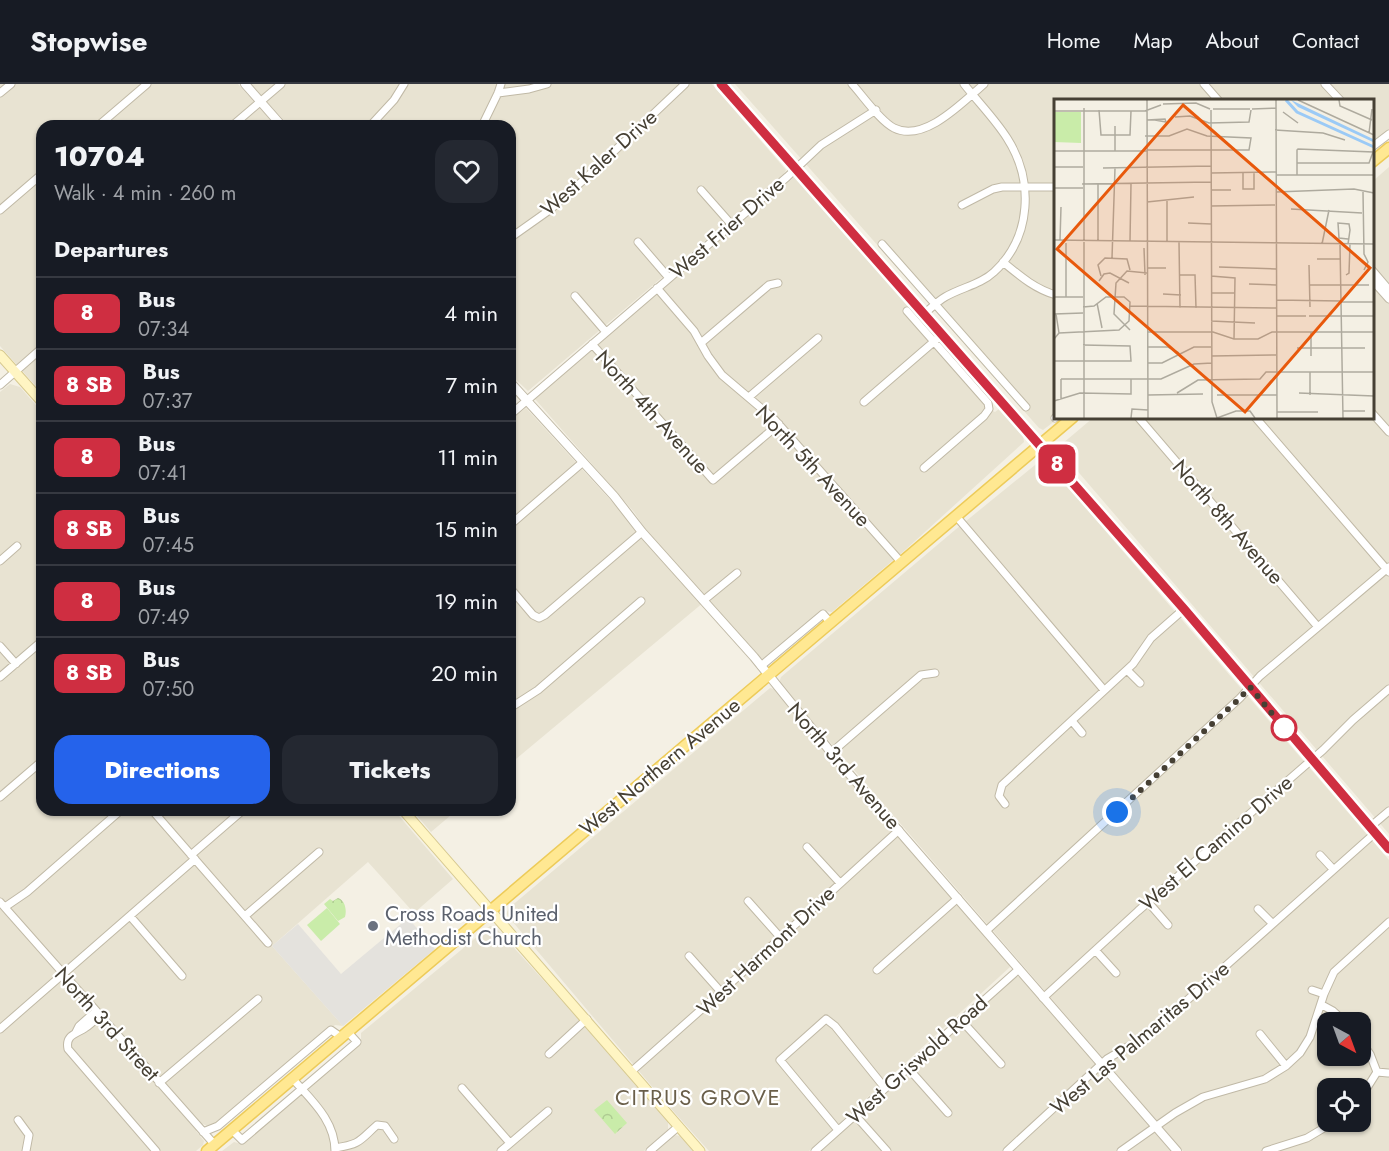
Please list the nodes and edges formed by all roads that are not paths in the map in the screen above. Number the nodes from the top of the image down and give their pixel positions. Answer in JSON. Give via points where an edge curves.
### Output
{"nodes":[{"id":1,"x":11,"y":84,"type":"edge"},
{"id":2,"x":147,"y":84,"type":"edge"},
{"id":3,"x":244,"y":84,"type":"edge"},
{"id":4,"x":281,"y":84,"type":"edge"},
{"id":5,"x":404,"y":84,"type":"edge"},
{"id":6,"x":501,"y":84,"type":"edge"},
{"id":7,"x":547,"y":84,"type":"edge"},
{"id":8,"x":685,"y":84,"type":"edge"},
{"id":9,"x":721,"y":84,"type":"edge"},
{"id":10,"x":852,"y":84,"type":"edge"},
{"id":11,"x":964,"y":84,"type":"edge"},
{"id":12,"x":984,"y":84,"type":"edge"},
{"id":13,"x":1204,"y":84,"type":"edge"},
{"id":14,"x":1325,"y":84,"type":"edge"},
{"id":15,"x":0,"y":93,"type":"edge"},
{"id":16,"x":498,"y":93,"type":"junction"},
{"id":17,"x":972,"y":94,"type":"junction"},
{"id":18,"x":1217,"y":99,"type":"edge"},
{"id":19,"x":1339,"y":99,"type":"edge"},
{"id":20,"x":261,"y":102,"type":"junction"},
{"id":21,"x":876,"y":110,"type":"junction"},
{"id":22,"x":105,"y":120,"type":"edge"},
{"id":23,"x":239,"y":120,"type":"edge"},
{"id":24,"x":277,"y":120,"type":"edge"},
{"id":25,"x":376,"y":120,"type":"edge"},
{"id":26,"x":485,"y":120,"type":"edge"},
{"id":27,"x":908,"y":133,"type":"junction"},
{"id":28,"x":1389,"y":134,"type":"edge"},
{"id":29,"x":909,"y":143,"type":"dead end"},
{"id":30,"x":1374,"y":143,"type":"edge"},
{"id":31,"x":1389,"y":148,"type":"edge"},
{"id":32,"x":1374,"y":160,"type":"edge"},
{"id":33,"x":796,"y":169,"type":"junction"},
{"id":34,"x":36,"y":179,"type":"edge"},
{"id":35,"x":1024,"y":187,"type":"junction"},
{"id":36,"x":1054,"y":187,"type":"edge"},
{"id":37,"x":701,"y":190,"type":"dead end"},
{"id":38,"x":962,"y":205,"type":"dead end"},
{"id":39,"x":0,"y":210,"type":"edge"},
{"id":40,"x":731,"y":224,"type":"junction"},
{"id":41,"x":516,"y":234,"type":"edge"},
{"id":42,"x":638,"y":242,"type":"dead end"},
{"id":43,"x":882,"y":244,"type":"dead end"},
{"id":44,"x":1003,"y":262,"type":"junction"},
{"id":45,"x":1374,"y":272,"type":"edge"},
{"id":46,"x":669,"y":278,"type":"junction"},
{"id":47,"x":1374,"y":281,"type":"edge"},
{"id":48,"x":778,"y":283,"type":"dead end"},
{"id":49,"x":657,"y":288,"type":"junction"},
{"id":50,"x":1389,"y":290,"type":"edge"},
{"id":51,"x":1054,"y":294,"type":"edge"},
{"id":52,"x":575,"y":296,"type":"dead end"},
{"id":53,"x":1389,"y":298,"type":"edge"},
{"id":54,"x":935,"y":304,"type":"junction"},
{"id":55,"x":907,"y":311,"type":"dead end"},
{"id":56,"x":924,"y":314,"type":"junction"},
{"id":57,"x":606,"y":332,"type":"junction"},
{"id":58,"x":942,"y":334,"type":"junction"},
{"id":59,"x":818,"y":338,"type":"dead end"},
{"id":60,"x":934,"y":341,"type":"junction"},
{"id":61,"x":701,"y":343,"type":"junction"},
{"id":62,"x":592,"y":344,"type":"junction"},
{"id":63,"x":36,"y":353,"type":"edge"},
{"id":64,"x":0,"y":355,"type":"edge"},
{"id":65,"x":15,"y":372,"type":"junction"},
{"id":66,"x":0,"y":385,"type":"edge"},
{"id":67,"x":516,"y":389,"type":"edge"},
{"id":68,"x":36,"y":395,"type":"edge"},
{"id":69,"x":749,"y":398,"type":"junction"},
{"id":70,"x":526,"y":400,"type":"junction"},
{"id":71,"x":864,"y":402,"type":"dead end"},
{"id":72,"x":1026,"y":407,"type":"dead end"},
{"id":73,"x":516,"y":409,"type":"edge"},
{"id":74,"x":1374,"y":415,"type":"edge"},
{"id":75,"x":1072,"y":418,"type":"edge"},
{"id":76,"x":1139,"y":418,"type":"edge"},
{"id":77,"x":1256,"y":418,"type":"edge"},
{"id":78,"x":779,"y":424,"type":"junction"},
{"id":79,"x":1389,"y":432,"type":"edge"},
{"id":80,"x":1040,"y":445,"type":"junction"},
{"id":81,"x":583,"y":462,"type":"junction"},
{"id":82,"x":924,"y":468,"type":"dead end"},
{"id":83,"x":956,"y":516,"type":"junction"},
{"id":84,"x":516,"y":520,"type":"edge"},
{"id":85,"x":642,"y":532,"type":"junction"},
{"id":86,"x":18,"y":546,"type":"dead end"},
{"id":87,"x":0,"y":561,"type":"edge"},
{"id":88,"x":901,"y":562,"type":"junction"},
{"id":89,"x":1388,"y":570,"type":"edge"},
{"id":90,"x":736,"y":573,"type":"dead end"},
{"id":91,"x":516,"y":595,"type":"edge"},
{"id":92,"x":704,"y":600,"type":"junction"},
{"id":93,"x":641,"y":601,"type":"dead end"},
{"id":94,"x":1184,"y":609,"type":"junction"},
{"id":95,"x":830,"y":622,"type":"junction"},
{"id":96,"x":1318,"y":627,"type":"junction"},
{"id":97,"x":0,"y":646,"type":"edge"},
{"id":98,"x":36,"y":646,"type":"edge"},
{"id":99,"x":16,"y":664,"type":"junction"},
{"id":100,"x":761,"y":666,"type":"junction"},
{"id":101,"x":1127,"y":669,"type":"junction"},
{"id":102,"x":935,"y":673,"type":"dead end"},
{"id":103,"x":768,"y":675,"type":"junction"},
{"id":104,"x":0,"y":677,"type":"edge"},
{"id":105,"x":1140,"y":683,"type":"dead end"},
{"id":106,"x":1250,"y":687,"type":"junction"},
{"id":107,"x":1389,"y":689,"type":"edge"},
{"id":108,"x":1104,"y":690,"type":"junction"},
{"id":109,"x":516,"y":704,"type":"edge"},
{"id":110,"x":1072,"y":721,"type":"junction"},
{"id":111,"x":1082,"y":733,"type":"dead end"},
{"id":112,"x":832,"y":752,"type":"junction"},
{"id":113,"x":1312,"y":760,"type":"junction"},
{"id":114,"x":36,"y":766,"type":"edge"},
{"id":115,"x":0,"y":797,"type":"edge"},
{"id":116,"x":1005,"y":804,"type":"dead end"},
{"id":117,"x":1389,"y":811,"type":"edge"},
{"id":118,"x":114,"y":816,"type":"edge"},
{"id":119,"x":157,"y":816,"type":"edge"},
{"id":120,"x":237,"y":816,"type":"edge"},
{"id":121,"x":408,"y":816,"type":"edge"},
{"id":122,"x":898,"y":830,"type":"junction"},
{"id":123,"x":1372,"y":830,"type":"junction"},
{"id":124,"x":807,"y":847,"type":"dead end"},
{"id":125,"x":1389,"y":849,"type":"edge"},
{"id":126,"x":319,"y":852,"type":"dead end"},
{"id":127,"x":1320,"y":855,"type":"dead end"},
{"id":128,"x":193,"y":857,"type":"junction"},
{"id":129,"x":1333,"y":869,"type":"junction"},
{"id":130,"x":840,"y":883,"type":"junction"},
{"id":131,"x":958,"y":898,"type":"junction"},
{"id":132,"x":748,"y":901,"type":"dead end"},
{"id":133,"x":1148,"y":902,"type":"junction"},
{"id":134,"x":1,"y":904,"type":"edge"},
{"id":135,"x":1258,"y":909,"type":"dead end"},
{"id":136,"x":490,"y":910,"type":"junction"},
{"id":137,"x":130,"y":916,"type":"junction"},
{"id":138,"x":245,"y":916,"type":"junction"},
{"id":139,"x":1389,"y":922,"type":"edge"},
{"id":140,"x":1272,"y":923,"type":"junction"},
{"id":141,"x":1168,"y":925,"type":"dead end"},
{"id":142,"x":986,"y":931,"type":"junction"},
{"id":143,"x":780,"y":937,"type":"junction"},
{"id":144,"x":268,"y":943,"type":"dead end"},
{"id":145,"x":1096,"y":951,"type":"junction"},
{"id":146,"x":689,"y":956,"type":"dead end"},
{"id":147,"x":1018,"y":969,"type":"junction"},
{"id":148,"x":877,"y":970,"type":"dead end"},
{"id":149,"x":1116,"y":973,"type":"dead end"},
{"id":150,"x":63,"y":974,"type":"junction"},
{"id":151,"x":182,"y":976,"type":"dead end"},
{"id":152,"x":1312,"y":990,"type":"dead end"},
{"id":153,"x":722,"y":992,"type":"junction"},
{"id":154,"x":1324,"y":994,"type":"junction"},
{"id":155,"x":1043,"y":998,"type":"junction"},
{"id":156,"x":258,"y":999,"type":"dead end"},
{"id":157,"x":1322,"y":1005,"type":"junction"},
{"id":158,"x":1334,"y":1012,"type":"edge"},
{"id":159,"x":98,"y":1013,"type":"junction"},
{"id":160,"x":587,"y":1019,"type":"junction"},
{"id":161,"x":961,"y":1020,"type":"junction"},
{"id":162,"x":0,"y":1029,"type":"edge"},
{"id":163,"x":344,"y":1034,"type":"junction"},
{"id":164,"x":1260,"y":1035,"type":"dead end"},
{"id":165,"x":549,"y":1054,"type":"dead end"},
{"id":166,"x":1371,"y":1057,"type":"edge"},
{"id":167,"x":1001,"y":1064,"type":"dead end"},
{"id":168,"x":1101,"y":1064,"type":"junction"},
{"id":169,"x":1286,"y":1066,"type":"junction"},
{"id":170,"x":908,"y":1068,"type":"junction"},
{"id":171,"x":632,"y":1071,"type":"junction"},
{"id":172,"x":1377,"y":1072,"type":"junction"},
{"id":173,"x":1388,"y":1073,"type":"edge"},
{"id":174,"x":292,"y":1078,"type":"junction"},
{"id":175,"x":1371,"y":1082,"type":"edge"},
{"id":176,"x":159,"y":1083,"type":"junction"},
{"id":177,"x":462,"y":1088,"type":"dead end"},
{"id":178,"x":885,"y":1088,"type":"junction"},
{"id":179,"x":302,"y":1090,"type":"junction"},
{"id":180,"x":548,"y":1111,"type":"dead end"},
{"id":181,"x":948,"y":1113,"type":"dead end"},
{"id":182,"x":855,"y":1115,"type":"junction"},
{"id":183,"x":18,"y":1120,"type":"dead end"},
{"id":184,"x":679,"y":1126,"type":"junction"},
{"id":185,"x":1156,"y":1127,"type":"junction"},
{"id":186,"x":232,"y":1130,"type":"junction"},
{"id":187,"x":838,"y":1130,"type":"junction"},
{"id":188,"x":1317,"y":1131,"type":"edge"},
{"id":189,"x":203,"y":1132,"type":"junction"},
{"id":190,"x":394,"y":1139,"type":"dead end"},
{"id":191,"x":510,"y":1143,"type":"junction"},
{"id":192,"x":211,"y":1148,"type":"edge"},
{"id":193,"x":335,"y":1150,"type":"edge"},
{"id":194,"x":26,"y":1151,"type":"edge"},
{"id":195,"x":156,"y":1151,"type":"edge"},
{"id":196,"x":501,"y":1151,"type":"edge"},
{"id":197,"x":650,"y":1151,"type":"edge"},
{"id":198,"x":700,"y":1151,"type":"edge"},
{"id":199,"x":815,"y":1151,"type":"edge"},
{"id":200,"x":887,"y":1151,"type":"edge"},
{"id":201,"x":1007,"y":1151,"type":"edge"},
{"id":202,"x":1121,"y":1151,"type":"edge"},
{"id":203,"x":1177,"y":1151,"type":"edge"},
{"id":204,"x":1266,"y":1151,"type":"edge"}],
"edges":[{"from":1,"to":15,"type":"street"},
{"from":2,"to":22,"type":"street"},
{"from":3,"to":20,"type":"street"},
{"from":4,"to":20,"type":"street"},
{"from":5,"to":25,"type":"street"},
{"from":6,"to":16,"type":"street"},
{"from":7,"to":16,"type":"street"},
{"from":8,"to":41,"type":"street","name":"West Kaler Drive","via":[[588,176]]},
{"from":9,"to":33,"type":"main road"},
{"from":10,"to":21,"type":"street"},
{"from":11,"to":17,"type":"street"},
{"from":12,"to":17,"type":"street"},
{"from":13,"to":18,"type":"street"},
{"from":14,"to":19,"type":"street"},
{"from":16,"to":26,"type":"street"},
{"from":17,"to":27,"type":"street","via":[[933,125]]},
{"from":17,"to":35,"type":"street","via":[[1006,136],[1021,169]]},
{"from":20,"to":23,"type":"street"},
{"from":20,"to":24,"type":"street"},
{"from":21,"to":27,"type":"street","via":[[892,127]]},
{"from":21,"to":33,"type":"street","name":"West Frier Drive","via":[[838,132]]},
{"from":27,"to":29,"type":"street"},
{"from":28,"to":30,"type":"street"},
{"from":31,"to":32,"type":"main road"},
{"from":33,"to":40,"type":"street","name":"West Frier Drive"},
{"from":33,"to":56,"type":"main road"},
{"from":34,"to":39,"type":"street"},
{"from":35,"to":36,"type":"street"},
{"from":35,"to":38,"type":"street","via":[[993,189]]},
{"from":35,"to":44,"type":"street","via":[[1022,230]]},
{"from":37,"to":40,"type":"street"},
{"from":40,"to":46,"type":"street","name":"West Frier Drive"},
{"from":42,"to":46,"type":"street"},
{"from":43,"to":54,"type":"street"},
{"from":44,"to":51,"type":"street","via":[[1031,284]]},
{"from":44,"to":54,"type":"street","via":[[983,280]]},
{"from":45,"to":50,"type":"street"},
{"from":46,"to":49,"type":"street","name":"West Frier Drive"},
{"from":47,"to":53,"type":"street"},
{"from":48,"to":61,"type":"street","via":[[769,285]]},
{"from":49,"to":57,"type":"street","name":"West Frier Drive"},
{"from":49,"to":61,"type":"street","name":"North 5th Avenue"},
{"from":52,"to":57,"type":"street","name":"North 4th Avenue"},
{"from":54,"to":56,"type":"street"},
{"from":54,"to":72,"type":"street"},
{"from":55,"to":60,"type":"street"},
{"from":56,"to":58,"type":"main road"},
{"from":57,"to":62,"type":"street","name":"West Frier Drive"},
{"from":58,"to":60,"type":"street"},
{"from":58,"to":80,"type":"main road"},
{"from":59,"to":69,"type":"street"},
{"from":60,"to":71,"type":"street"},
{"from":60,"to":82,"type":"street","via":[[988,403],[989,410]]},
{"from":61,"to":69,"type":"street","name":"North 5th Avenue","via":[[722,375]]},
{"from":62,"to":70,"type":"street","name":"West Frier Drive"},
{"from":62,"to":78,"type":"street","name":"North 4th Avenue","via":[[712,480]]},
{"from":63,"to":65,"type":"street"},
{"from":64,"to":65,"type":"main road"},
{"from":65,"to":66,"type":"street"},
{"from":65,"to":68,"type":"main road"},
{"from":67,"to":70,"type":"street","name":"North 3rd Avenue"},
{"from":69,"to":78,"type":"street","name":"North 5th Avenue"},
{"from":70,"to":73,"type":"street","name":"West Frier Drive"},
{"from":70,"to":81,"type":"street","name":"North 3rd Avenue"},
{"from":74,"to":79,"type":"street"},
{"from":75,"to":80,"type":"main road","name":"West Northern Avenue"},
{"from":76,"to":96,"type":"street","name":"North 8th Avenue"},
{"from":77,"to":89,"type":"street"},
{"from":78,"to":88,"type":"street","name":"North 5th Avenue"},
{"from":80,"to":83,"type":"main road","name":"West Northern Avenue"},
{"from":80,"to":94,"type":"main road"},
{"from":81,"to":84,"type":"street"},
{"from":81,"to":85,"type":"street","name":"North 3rd Avenue"},
{"from":83,"to":88,"type":"main road","name":"West Northern Avenue"},
{"from":83,"to":108,"type":"street"},
{"from":85,"to":91,"type":"street","via":[[545,615],[533,615]]},
{"from":85,"to":92,"type":"street","name":"North 3rd Avenue"},
{"from":86,"to":87,"type":"street"},
{"from":88,"to":95,"type":"main road","name":"West Northern Avenue"},
{"from":89,"to":96,"type":"street"},
{"from":90,"to":92,"type":"street"},
{"from":92,"to":100,"type":"street","name":"North 3rd Avenue"},
{"from":93,"to":109,"type":"street","via":[[538,690]]},
{"from":94,"to":101,"type":"street","via":[[1152,638]]},
{"from":94,"to":106,"type":"main road"},
{"from":95,"to":100,"type":"street","name":"West Northern Avenue","via":[[823,614]]},
{"from":95,"to":103,"type":"main road","name":"West Northern Avenue"},
{"from":96,"to":106,"type":"street"},
{"from":97,"to":99,"type":"street"},
{"from":98,"to":99,"type":"street"},
{"from":99,"to":104,"type":"street"},
{"from":100,"to":103,"type":"street","name":"North 3rd Avenue"},
{"from":101,"to":105,"type":"street"},
{"from":101,"to":108,"type":"street"},
{"from":102,"to":112,"type":"street","via":[[921,675]]},
{"from":103,"to":112,"type":"street","name":"North 3rd Avenue"},
{"from":103,"to":136,"type":"main road","name":"West Northern Avenue"},
{"from":106,"to":113,"type":"main road"},
{"from":106,"to":142,"type":"street"},
{"from":107,"to":113,"type":"street","name":"West El Camino Drive"},
{"from":108,"to":110,"type":"street"},
{"from":110,"to":111,"type":"street"},
{"from":110,"to":116,"type":"street","via":[[1002,785],[999,796]]},
{"from":112,"to":122,"type":"street","name":"North 3rd Avenue"},
{"from":113,"to":123,"type":"main road"},
{"from":113,"to":133,"type":"street","name":"West El Camino Drive"},
{"from":114,"to":115,"type":"street"},
{"from":117,"to":123,"type":"street","name":"West Las Palmaritas Drive"},
{"from":118,"to":134,"type":"street","via":[[27,892]]},
{"from":119,"to":128,"type":"street"},
{"from":120,"to":128,"type":"street"},
{"from":121,"to":136,"type":"main road"},
{"from":122,"to":130,"type":"street","name":"West Harmont Drive"},
{"from":122,"to":131,"type":"street","name":"North 3rd Avenue"},
{"from":123,"to":125,"type":"main road"},
{"from":123,"to":129,"type":"street","name":"West Las Palmaritas Drive"},
{"from":124,"to":130,"type":"street"},
{"from":126,"to":138,"type":"street"},
{"from":127,"to":129,"type":"street"},
{"from":128,"to":137,"type":"street"},
{"from":128,"to":138,"type":"street"},
{"from":129,"to":140,"type":"street","name":"West Las Palmaritas Drive"},
{"from":130,"to":143,"type":"street","name":"West Harmont Drive"},
{"from":131,"to":142,"type":"street","name":"North 3rd Avenue"},
{"from":131,"to":148,"type":"street"},
{"from":132,"to":143,"type":"street"},
{"from":133,"to":141,"type":"street","name":"West El Camino Drive"},
{"from":133,"to":145,"type":"street","name":"West El Camino Drive"},
{"from":134,"to":150,"type":"street","name":"North 3rd Street"},
{"from":135,"to":140,"type":"street"},
{"from":136,"to":160,"type":"main road"},
{"from":136,"to":163,"type":"main road","name":"West Northern Avenue"},
{"from":137,"to":150,"type":"street"},
{"from":137,"to":151,"type":"street"},
{"from":138,"to":144,"type":"street"},
{"from":139,"to":154,"type":"street","via":[[1334,972]]},
{"from":140,"to":168,"type":"street","name":"West Las Palmaritas Drive","via":[[1148,1035]]},
{"from":142,"to":147,"type":"street","name":"North 3rd Avenue"},
{"from":143,"to":153,"type":"street","name":"West Harmont Drive"},
{"from":145,"to":149,"type":"street"},
{"from":145,"to":155,"type":"street","name":"West El Camino Drive"},
{"from":146,"to":153,"type":"street"},
{"from":147,"to":155,"type":"street","name":"North 3rd Avenue"},
{"from":147,"to":161,"type":"street","name":"West Griswold Road"},
{"from":150,"to":159,"type":"street","name":"North 3rd Street"},
{"from":150,"to":162,"type":"street"},
{"from":152,"to":154,"type":"street"},
{"from":153,"to":171,"type":"street","name":"West Harmont Drive"},
{"from":154,"to":157,"type":"street"},
{"from":155,"to":168,"type":"street","name":"North 3rd Avenue"},
{"from":156,"to":176,"type":"street"},
{"from":157,"to":158,"type":"street"},
{"from":157,"to":169,"type":"street","via":[[1310,1037]]},
{"from":159,"to":176,"type":"street","name":"North 3rd Street"},
{"from":159,"to":195,"type":"street","via":[[69,1038],[70,1054]]},
{"from":160,"to":165,"type":"street"},
{"from":160,"to":171,"type":"main road"},
{"from":161,"to":167,"type":"street"},
{"from":161,"to":170,"type":"street","name":"West Griswold Road"},
{"from":163,"to":174,"type":"main road","name":"West Northern Avenue"},
{"from":163,"to":179,"type":"street","via":[[357,1042]]},
{"from":163,"to":189,"type":"street","via":[[331,1030],[218,1126]]},
{"from":164,"to":169,"type":"street"},
{"from":166,"to":172,"type":"street"},
{"from":168,"to":185,"type":"street","name":"North 3rd Avenue"},
{"from":168,"to":201,"type":"street","name":"West Las Palmaritas Drive"},
{"from":169,"to":185,"type":"street","via":[[1265,1079],[1203,1096]]},
{"from":170,"to":178,"type":"street","name":"West Griswold Road"},
{"from":170,"to":181,"type":"street"},
{"from":171,"to":184,"type":"main road"},
{"from":172,"to":173,"type":"street"},
{"from":172,"to":175,"type":"street"},
{"from":174,"to":179,"type":"street"},
{"from":174,"to":186,"type":"main road","name":"West Northern Avenue"},
{"from":176,"to":189,"type":"street","name":"North 3rd Street"},
{"from":177,"to":191,"type":"street"},
{"from":178,"to":182,"type":"street","name":"West Griswold Road"},
{"from":178,"to":187,"type":"street","via":[[826,1019],[780,1060]]},
{"from":179,"to":186,"type":"street","via":[[242,1140]]},
{"from":179,"to":193,"type":"street","via":[[326,1118]]},
{"from":180,"to":191,"type":"street"},
{"from":182,"to":187,"type":"street","name":"West Griswold Road"},
{"from":182,"to":200,"type":"street"},
{"from":183,"to":194,"type":"street","via":[[30,1135]]},
{"from":184,"to":197,"type":"street"},
{"from":184,"to":198,"type":"main road"},
{"from":185,"to":202,"type":"street"},
{"from":185,"to":203,"type":"street","name":"North 3rd Avenue"},
{"from":186,"to":192,"type":"main road","name":"West Northern Avenue"},
{"from":187,"to":199,"type":"street","name":"West Griswold Road"},
{"from":188,"to":204,"type":"street"},
{"from":189,"to":192,"type":"street","name":"North 3rd Street"},
{"from":190,"to":193,"type":"street","via":[[384,1126],[377,1125],[354,1146]]},
{"from":191,"to":196,"type":"street"}]}
